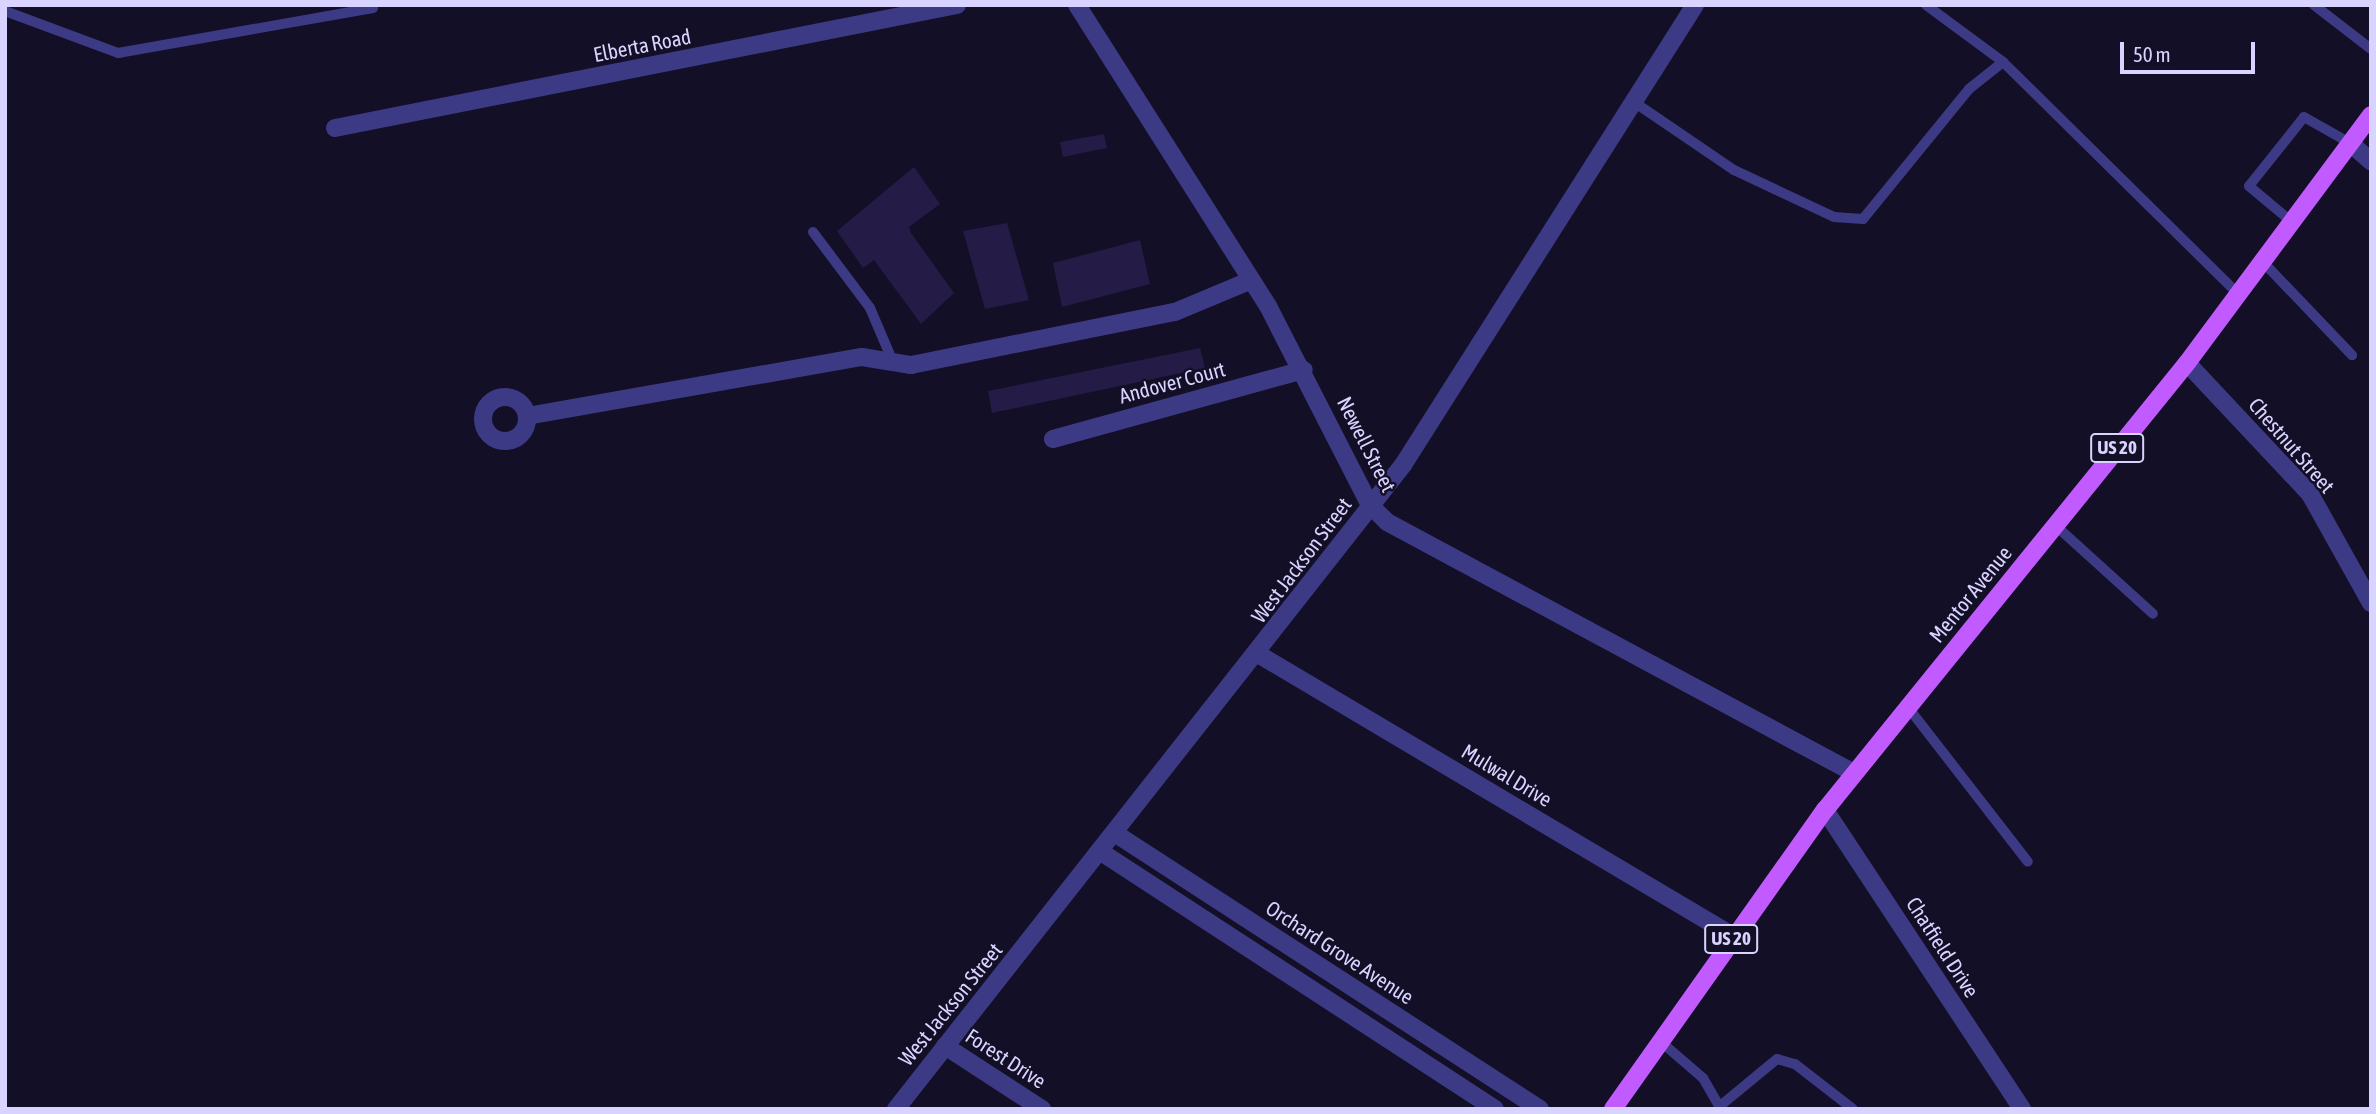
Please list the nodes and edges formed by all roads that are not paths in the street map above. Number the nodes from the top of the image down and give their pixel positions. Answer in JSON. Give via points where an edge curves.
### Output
{"nodes":[{"id":1,"x":957,"y":5,"type":"edge"},
{"id":2,"x":1077,"y":5,"type":"edge"},
{"id":3,"x":1695,"y":5,"type":"edge"},
{"id":4,"x":1926,"y":5,"type":"edge"},
{"id":5,"x":2314,"y":5,"type":"edge"},
{"id":6,"x":373,"y":8,"type":"dead end"},
{"id":7,"x":5,"y":11,"type":"edge"},
{"id":8,"x":2371,"y":49,"type":"edge"},
{"id":9,"x":2003,"y":62,"type":"junction"},
{"id":10,"x":1632,"y":100,"type":"junction"},
{"id":11,"x":2371,"y":115,"type":"edge"},
{"id":12,"x":334,"y":128,"type":"dead end"},
{"id":13,"x":2350,"y":143,"type":"junction"},
{"id":14,"x":2371,"y":161,"type":"edge"},
{"id":15,"x":2292,"y":222,"type":"junction"},
{"id":16,"x":813,"y":232,"type":"dead end"},
{"id":17,"x":2263,"y":262,"type":"junction"},
{"id":18,"x":1249,"y":281,"type":"junction"},
{"id":19,"x":2238,"y":294,"type":"junction"},
{"id":20,"x":2352,"y":355,"type":"dead end"},
{"id":21,"x":2187,"y":363,"type":"junction"},
{"id":22,"x":894,"y":365,"type":"junction"},
{"id":23,"x":1304,"y":370,"type":"junction"},
{"id":24,"x":527,"y":416,"type":"dead end"},
{"id":25,"x":1053,"y":439,"type":"dead end"},
{"id":26,"x":1370,"y":505,"type":"junction"},
{"id":27,"x":2055,"y":525,"type":"junction"},
{"id":28,"x":2371,"y":603,"type":"edge"},
{"id":29,"x":2153,"y":614,"type":"dead end"},
{"id":30,"x":1258,"y":654,"type":"junction"},
{"id":31,"x":1907,"y":706,"type":"junction"},
{"id":32,"x":1854,"y":773,"type":"junction"},
{"id":33,"x":1825,"y":810,"type":"junction"},
{"id":34,"x":1116,"y":834,"type":"junction"},
{"id":35,"x":1101,"y":852,"type":"junction"},
{"id":36,"x":2028,"y":862,"type":"dead end"},
{"id":37,"x":1733,"y":936,"type":"junction"},
{"id":38,"x":1660,"y":1041,"type":"junction"},
{"id":39,"x":945,"y":1046,"type":"junction"},
{"id":40,"x":1721,"y":1107,"type":"edge"},
{"id":41,"x":896,"y":1109,"type":"edge"},
{"id":42,"x":1042,"y":1109,"type":"edge"},
{"id":43,"x":1495,"y":1109,"type":"edge"},
{"id":44,"x":1540,"y":1109,"type":"edge"},
{"id":45,"x":1613,"y":1109,"type":"edge"},
{"id":46,"x":1853,"y":1109,"type":"edge"},
{"id":47,"x":2022,"y":1109,"type":"edge"}],
"edges":[{"from":1,"to":12,"type":"street","name":"Elberta Road"},
{"from":2,"to":18,"type":"street","name":"Newell Street"},
{"from":3,"to":10,"type":"street","name":"West Jackson Street"},
{"from":4,"to":9,"type":"lane"},
{"from":5,"to":8,"type":"lane"},
{"from":6,"to":7,"type":"lane","via":[[118,53]]},
{"from":9,"to":10,"type":"lane","via":[[1969,89],[1864,219],[1834,217],[1734,170]]},
{"from":9,"to":19,"type":"lane"},
{"from":10,"to":26,"type":"street","name":"West Jackson Street","via":[[1404,465]]},
{"from":11,"to":13,"type":"main road","name":"Mentor Avenue","number":"US 20"},
{"from":13,"to":14,"type":"street"},
{"from":13,"to":15,"type":"main road","name":"Mentor Avenue","number":"US 20"},
{"from":13,"to":15,"type":"lane","via":[[2304,117],[2249,186]]},
{"from":15,"to":17,"type":"main road","name":"Mentor Avenue","number":"US 20"},
{"from":16,"to":22,"type":"lane","via":[[870,308]]},
{"from":17,"to":19,"type":"main road","name":"Mentor Avenue","number":"US 20"},
{"from":17,"to":20,"type":"lane"},
{"from":18,"to":22,"type":"street","via":[[1175,312]]},
{"from":18,"to":23,"type":"street","name":"Newell Street"},
{"from":19,"to":21,"type":"main road","name":"Mentor Avenue","number":"US 20"},
{"from":21,"to":27,"type":"main road","name":"Mentor Avenue","number":"US 20"},
{"from":21,"to":28,"type":"street","name":"Chestnut Street","via":[[2310,495]]},
{"from":22,"to":24,"type":"street","via":[[849,358]]},
{"from":23,"to":25,"type":"street","name":"Andover Court"},
{"from":23,"to":26,"type":"street","name":"Newell Street"},
{"from":26,"to":30,"type":"street","name":"West Jackson Street"},
{"from":26,"to":32,"type":"street","name":"Newell Street","via":[[1387,522]]},
{"from":27,"to":29,"type":"lane"},
{"from":27,"to":31,"type":"main road","name":"Mentor Avenue","number":"US 20"},
{"from":30,"to":34,"type":"street","name":"West Jackson Street"},
{"from":30,"to":37,"type":"street","name":"Mulwal Drive"},
{"from":31,"to":32,"type":"main road","name":"Mentor Avenue","number":"US 20"},
{"from":31,"to":36,"type":"lane"},
{"from":32,"to":33,"type":"main road","name":"Mentor Avenue","number":"US 20"},
{"from":33,"to":37,"type":"main road","name":"Mentor Avenue","number":"US 20"},
{"from":33,"to":47,"type":"street","name":"Chatfield Drive"},
{"from":34,"to":35,"type":"street","name":"West Jackson Street"},
{"from":34,"to":44,"type":"street","name":"Orchard Grove Avenue"},
{"from":35,"to":39,"type":"street","name":"West Jackson Street"},
{"from":35,"to":43,"type":"street"},
{"from":37,"to":38,"type":"main road","name":"Mentor Avenue","number":"US 20"},
{"from":38,"to":40,"type":"lane","via":[[1703,1078]]},
{"from":38,"to":45,"type":"main road","name":"Mentor Avenue","number":"US 20"},
{"from":39,"to":41,"type":"street","name":"West Jackson Street"},
{"from":39,"to":42,"type":"street","name":"Forest Drive"},
{"from":40,"to":46,"type":"lane","via":[[1777,1059],[1795,1064]]}]}
